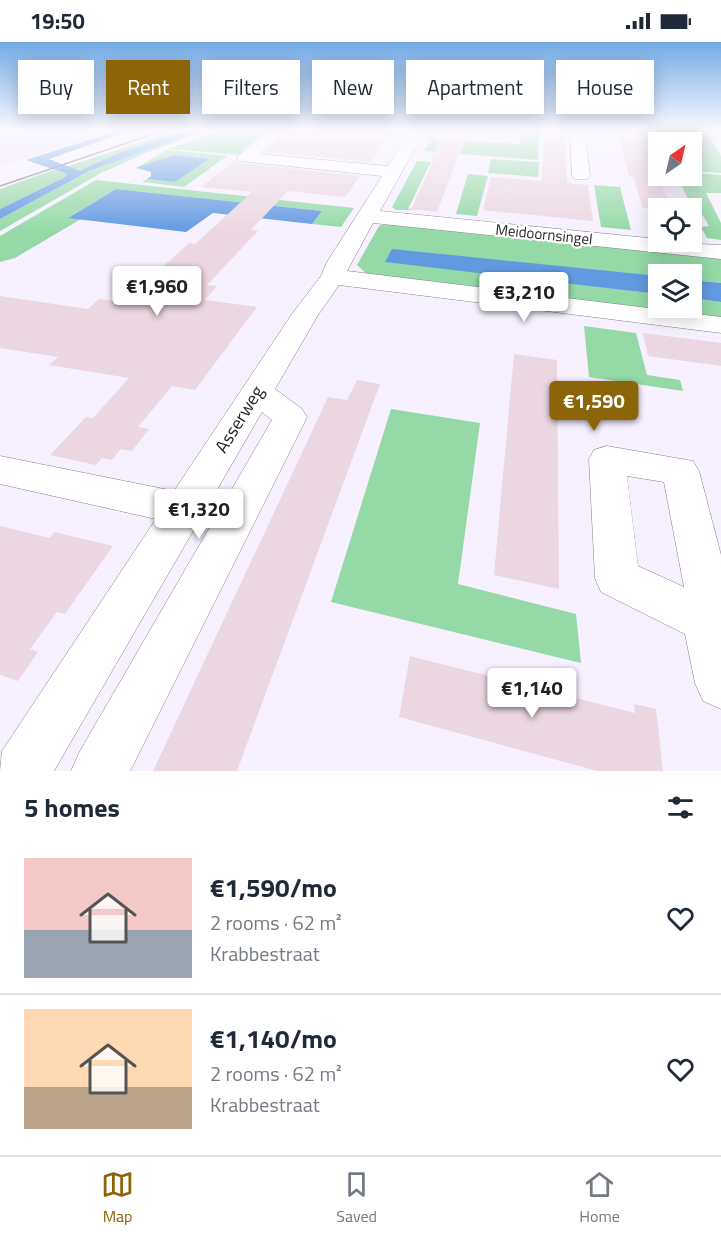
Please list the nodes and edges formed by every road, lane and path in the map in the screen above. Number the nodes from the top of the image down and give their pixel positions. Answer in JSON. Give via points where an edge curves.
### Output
{"nodes":[{"id":1,"x":298,"y":163,"type":"edge"},
{"id":2,"x":400,"y":163,"type":"edge"},
{"id":3,"x":580,"y":163,"type":"edge"},
{"id":4,"x":395,"y":172,"type":"junction"},
{"id":5,"x":581,"y":175,"type":"dead end"},
{"id":6,"x":367,"y":216,"type":"junction"},
{"id":7,"x":721,"y":252,"type":"edge"},
{"id":8,"x":333,"y":277,"type":"junction"},
{"id":9,"x":721,"y":326,"type":"edge"},
{"id":10,"x":257,"y":391,"type":"junction"},
{"id":11,"x":0,"y":470,"type":"edge"},
{"id":12,"x":183,"y":509,"type":"junction"},
{"id":13,"x":706,"y":620,"type":"dead end"},
{"id":14,"x":721,"y":683,"type":"edge"},
{"id":15,"x":22,"y":771,"type":"edge"},
{"id":16,"x":100,"y":771,"type":"edge"}],
"edges":[{"from":1,"to":4,"type":"street"},
{"from":2,"to":4,"type":"street","name":"Asserweg"},
{"from":3,"to":5,"type":"street"},
{"from":4,"to":6,"type":"street","name":"Asserweg"},
{"from":6,"to":7,"type":"street","name":"Meidoornsingel"},
{"from":6,"to":8,"type":"street","name":"Asserweg"},
{"from":8,"to":9,"type":"street"},
{"from":8,"to":10,"type":"street","name":"Asserweg"},
{"from":10,"to":12,"type":"street","name":"Asserweg"},
{"from":10,"to":16,"type":"street","via":[[290,417]]},
{"from":11,"to":12,"type":"street"},
{"from":12,"to":15,"type":"street","name":"Asserweg"},
{"from":13,"to":14,"type":"street"}]}
